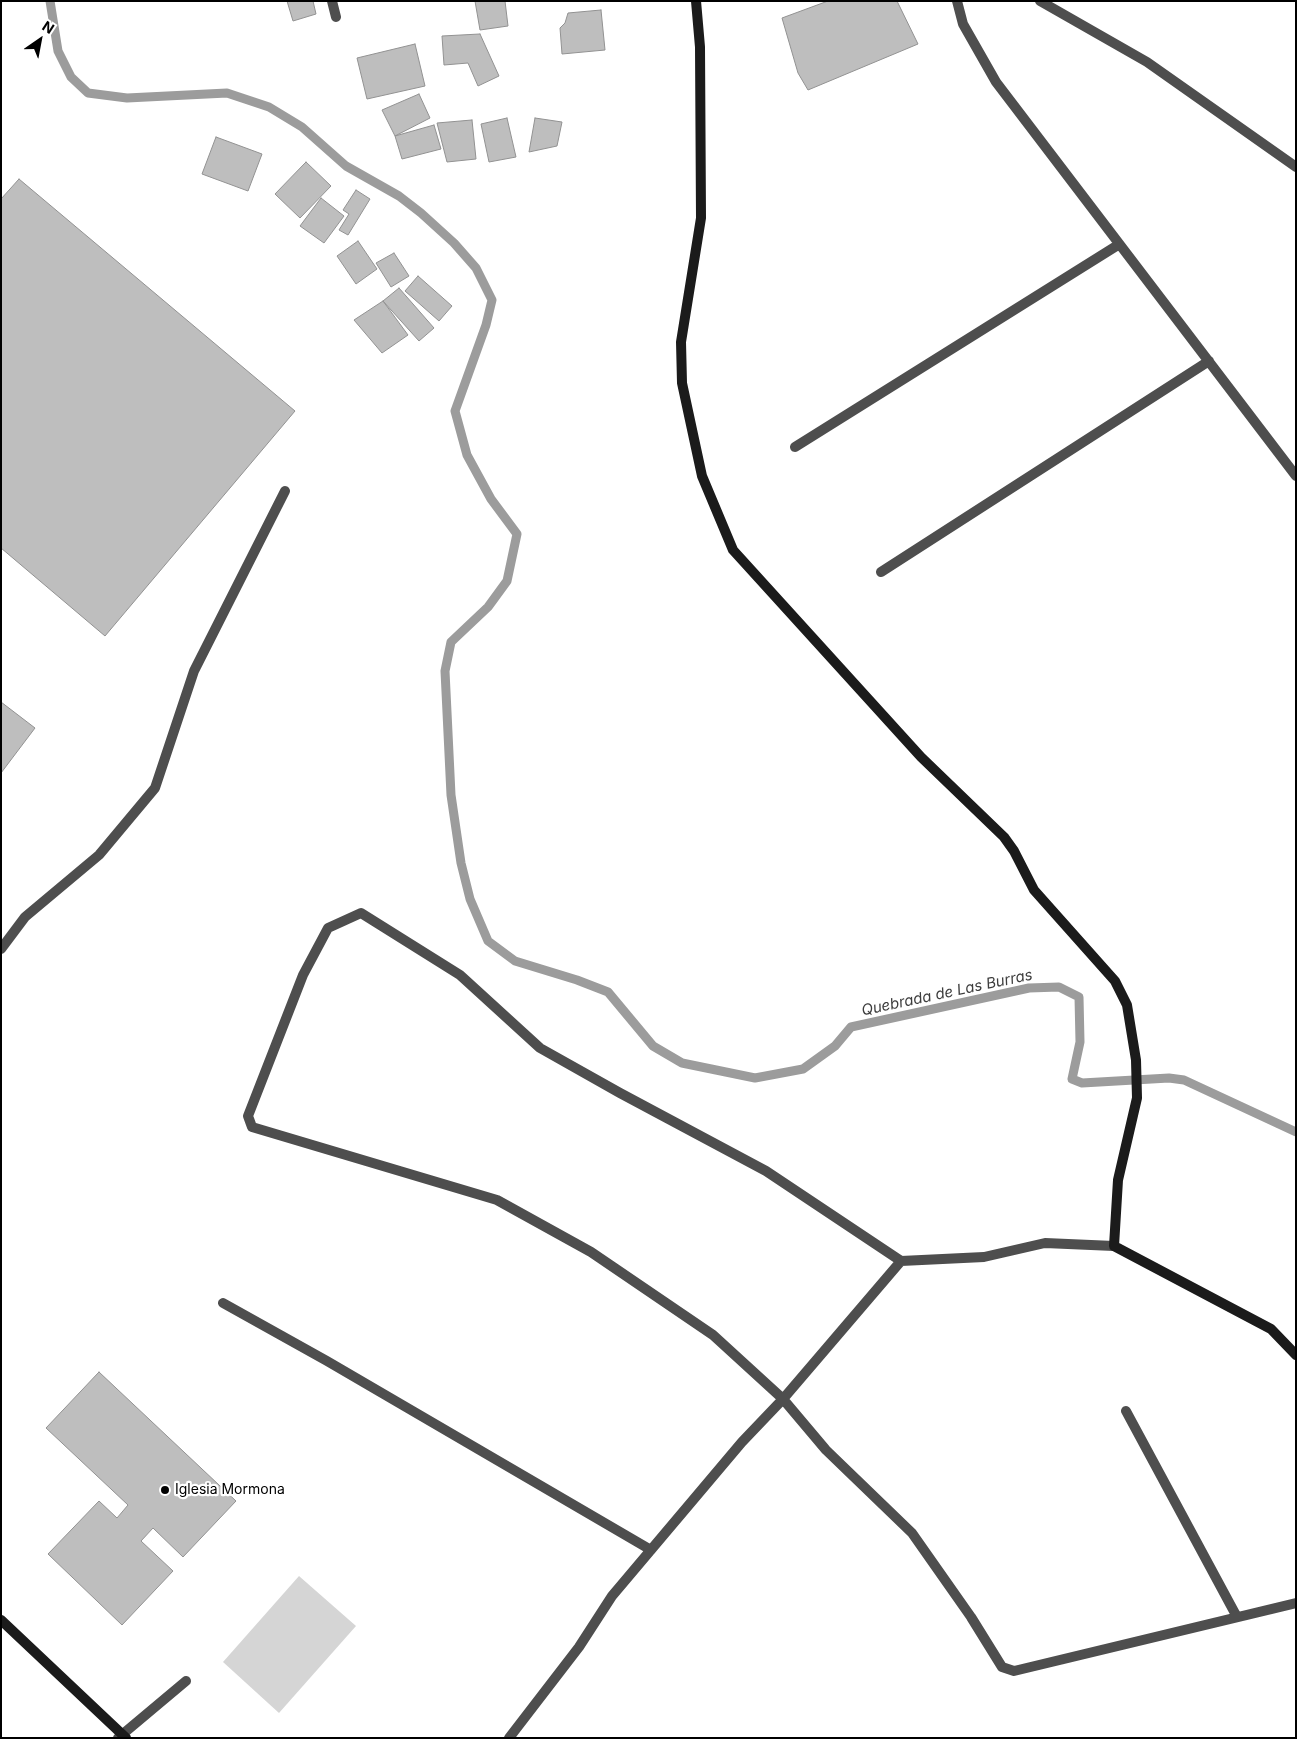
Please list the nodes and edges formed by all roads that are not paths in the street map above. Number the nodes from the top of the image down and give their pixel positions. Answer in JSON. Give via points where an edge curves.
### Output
{"nodes":[{"id":1,"x":332,"y":1,"type":"edge"},
{"id":2,"x":696,"y":1,"type":"edge"},
{"id":3,"x":957,"y":1,"type":"edge"},
{"id":4,"x":1040,"y":1,"type":"edge"},
{"id":5,"x":336,"y":17,"type":"dead end"},
{"id":6,"x":1296,"y":167,"type":"edge"},
{"id":7,"x":1118,"y":245,"type":"junction"},
{"id":8,"x":1209,"y":361,"type":"junction"},
{"id":9,"x":795,"y":447,"type":"dead end"},
{"id":10,"x":1296,"y":476,"type":"edge"},
{"id":11,"x":286,"y":491,"type":"dead end"},
{"id":12,"x":881,"y":572,"type":"dead end"},
{"id":13,"x":1,"y":949,"type":"edge"},
{"id":14,"x":1114,"y":1246,"type":"junction"},
{"id":15,"x":901,"y":1261,"type":"junction"},
{"id":16,"x":223,"y":1303,"type":"dead end"},
{"id":17,"x":1296,"y":1355,"type":"edge"},
{"id":18,"x":783,"y":1400,"type":"junction"},
{"id":19,"x":1126,"y":1411,"type":"dead end"},
{"id":20,"x":650,"y":1550,"type":"junction"},
{"id":21,"x":1296,"y":1604,"type":"edge"},
{"id":22,"x":1237,"y":1617,"type":"junction"},
{"id":23,"x":1,"y":1620,"type":"edge"},
{"id":24,"x":186,"y":1681,"type":"dead end"},
{"id":25,"x":122,"y":1736,"type":"edge"},
{"id":26,"x":509,"y":1738,"type":"edge"}],
"edges":[{"from":1,"to":5,"type":"street"},
{"from":2,"to":14,"type":"street","via":[[700,46],[701,218],[681,342],[682,383],[702,476],[733,550],[921,757],[1004,837],[1034,890],[1115,981],[1127,1005],[1136,1060],[1137,1098],[1118,1180]]},
{"from":3,"to":7,"type":"street","via":[[964,24],[996,82]]},
{"from":4,"to":6,"type":"street","via":[[1147,62]]},
{"from":7,"to":8,"type":"street"},
{"from":7,"to":9,"type":"street"},
{"from":8,"to":10,"type":"street"},
{"from":8,"to":12,"type":"street"},
{"from":11,"to":13,"type":"street","via":[[194,671],[155,788],[99,855],[25,918]]},
{"from":14,"to":15,"type":"street","via":[[1045,1243],[984,1257]]},
{"from":14,"to":17,"type":"street","via":[[1271,1329]]},
{"from":15,"to":18,"type":"street"},
{"from":15,"to":18,"type":"street","via":[[766,1171],[540,1048],[460,975],[361,913],[328,928],[303,974],[248,1116],[252,1127],[497,1200],[591,1252],[713,1335]]},
{"from":16,"to":20,"type":"street"},
{"from":18,"to":20,"type":"street","via":[[742,1442]]},
{"from":18,"to":22,"type":"street","via":[[826,1450],[912,1533],[1002,1666],[1014,1671]]},
{"from":19,"to":22,"type":"street"},
{"from":20,"to":26,"type":"street","via":[[612,1596],[579,1647]]},
{"from":21,"to":22,"type":"street"},
{"from":23,"to":25,"type":"street"},
{"from":24,"to":25,"type":"street"}]}
